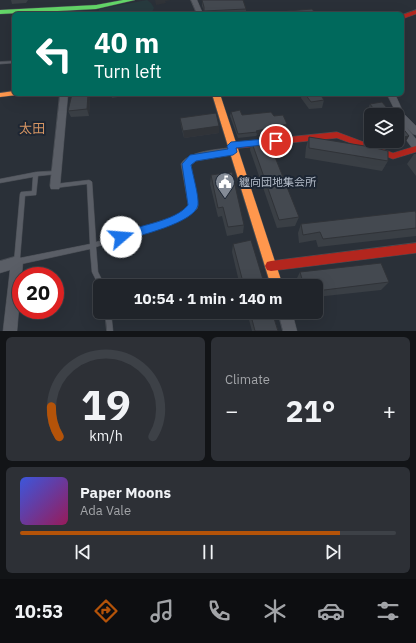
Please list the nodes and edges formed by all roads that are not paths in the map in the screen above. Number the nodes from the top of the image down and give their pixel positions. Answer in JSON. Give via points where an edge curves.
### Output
{"nodes":[{"id":1,"x":132,"y":0,"type":"edge"},
{"id":2,"x":194,"y":0,"type":"edge"},
{"id":3,"x":0,"y":12,"type":"edge"},
{"id":4,"x":199,"y":12,"type":"edge"},
{"id":5,"x":416,"y":12,"type":"edge"},
{"id":6,"x":404,"y":16,"type":"edge"},
{"id":7,"x":12,"y":62,"type":"dead end"},
{"id":8,"x":0,"y":63,"type":"edge"},
{"id":9,"x":12,"y":93,"type":"edge"},
{"id":10,"x":0,"y":95,"type":"edge"},
{"id":11,"x":64,"y":96,"type":"edge"},
{"id":12,"x":217,"y":96,"type":"edge"},
{"id":13,"x":392,"y":96,"type":"edge"},
{"id":14,"x":404,"y":132,"type":"edge"},
{"id":15,"x":416,"y":132,"type":"edge"},
{"id":16,"x":416,"y":148,"type":"edge"},
{"id":17,"x":232,"y":149,"type":"junction"},
{"id":18,"x":55,"y":173,"type":"junction"},
{"id":19,"x":36,"y":174,"type":"junction"},
{"id":20,"x":0,"y":181,"type":"edge"},
{"id":21,"x":55,"y":186,"type":"joint"},
{"id":22,"x":193,"y":206,"type":"joint"},
{"id":23,"x":92,"y":246,"type":"junction"},
{"id":24,"x":416,"y":248,"type":"edge"},
{"id":25,"x":17,"y":262,"type":"junction"},
{"id":26,"x":271,"y":266,"type":"junction"},
{"id":27,"x":0,"y":267,"type":"edge"},
{"id":28,"x":98,"y":279,"type":"edge"},
{"id":29,"x":275,"y":279,"type":"edge"},
{"id":30,"x":109,"y":319,"type":"edge"},
{"id":31,"x":286,"y":319,"type":"edge"},
{"id":32,"x":10,"y":331,"type":"edge"},
{"id":33,"x":110,"y":331,"type":"edge"},
{"id":34,"x":290,"y":331,"type":"edge"}],
"edges":[{"from":1,"to":3,"type":"street","via":[[96,7]]},
{"from":2,"to":4,"type":"street"},
{"from":5,"to":6,"type":"street"},
{"from":7,"to":8,"type":"lane"},
{"from":9,"to":10,"type":"street"},
{"from":11,"to":18,"type":"street"},
{"from":12,"to":17,"type":"street"},
{"from":13,"to":15,"type":"street","via":[[400,115]]},
{"from":14,"to":16,"type":"street"},
{"from":16,"to":17,"type":"street","via":[[393,156],[337,135]]},
{"from":17,"to":22,"type":"street","via":[[193,158],[186,164]]},
{"from":17,"to":26,"type":"street"},
{"from":18,"to":19,"type":"lane"},
{"from":18,"to":21,"type":"street"},
{"from":19,"to":20,"type":"lane"},
{"from":19,"to":25,"type":"lane","via":[[34,193],[23,194]]},
{"from":21,"to":23,"type":"lane","via":[[89,182]]},
{"from":22,"to":23,"type":"lane","via":[[181,218]]},
{"from":23,"to":25,"type":"lane"},
{"from":23,"to":28,"type":"lane","via":[[95,272]]},
{"from":24,"to":26,"type":"street"},
{"from":25,"to":27,"type":"street"},
{"from":25,"to":32,"type":"street"},
{"from":26,"to":29,"type":"street"},
{"from":30,"to":33,"type":"lane"},
{"from":31,"to":34,"type":"street"}]}
